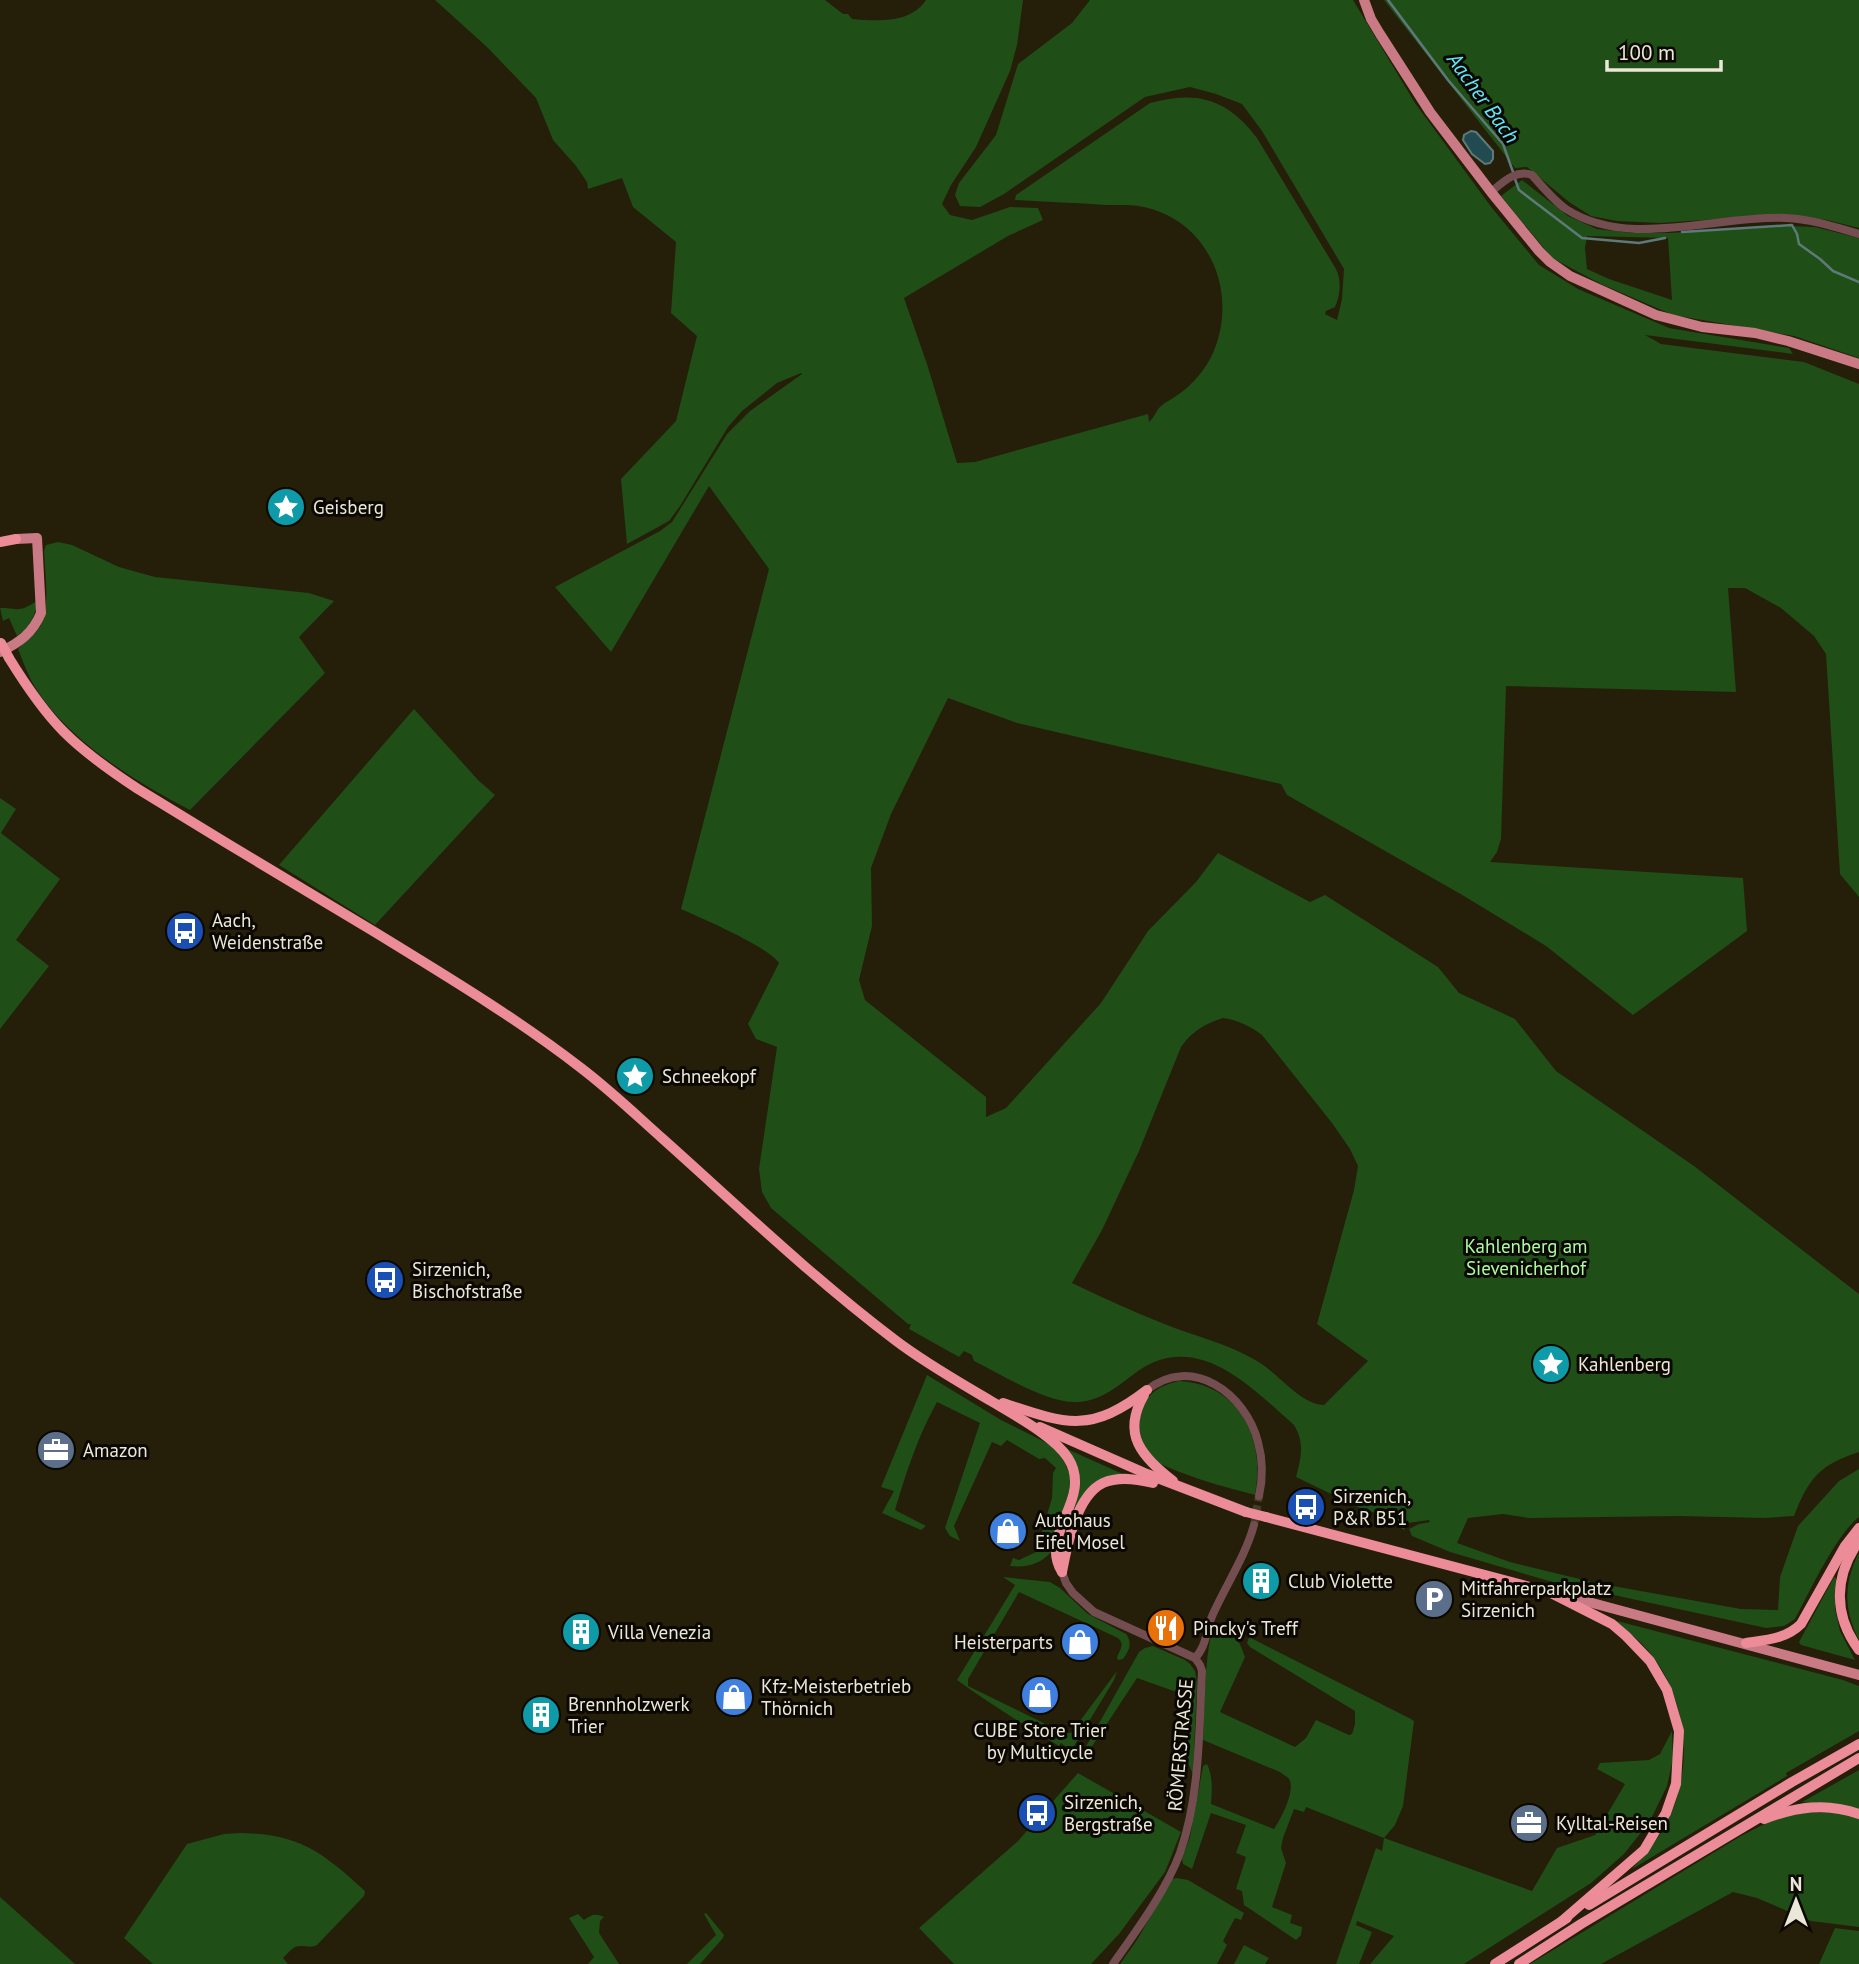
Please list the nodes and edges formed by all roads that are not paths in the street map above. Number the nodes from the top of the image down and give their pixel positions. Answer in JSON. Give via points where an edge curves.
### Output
{"nodes":[{"id":1,"x":1364,"y":0,"type":"edge"},
{"id":2,"x":1490,"y":191,"type":"junction"},
{"id":3,"x":1859,"y":234,"type":"edge"},
{"id":4,"x":1859,"y":364,"type":"edge"},
{"id":5,"x":16,"y":539,"type":"joint"},
{"id":6,"x":0,"y":540,"type":"edge"},
{"id":7,"x":2,"y":648,"type":"edge"},
{"id":8,"x":1147,"y":1390,"type":"junction"},
{"id":9,"x":984,"y":1397,"type":"junction"},
{"id":10,"x":1021,"y":1419,"type":"junction"},
{"id":11,"x":1183,"y":1489,"type":"junction"},
{"id":12,"x":1259,"y":1496,"type":"tunnel mouth"},
{"id":13,"x":1254,"y":1525,"type":"tunnel mouth"},
{"id":14,"x":1859,"y":1528,"type":"edge"},
{"id":15,"x":1859,"y":1541,"type":"edge"},
{"id":16,"x":1062,"y":1572,"type":"junction"},
{"id":17,"x":1549,"y":1591,"type":"junction"},
{"id":18,"x":1746,"y":1643,"type":"junction"},
{"id":19,"x":1859,"y":1650,"type":"edge"},
{"id":20,"x":1195,"y":1658,"type":"junction"},
{"id":21,"x":1859,"y":1675,"type":"edge"},
{"id":22,"x":1859,"y":1744,"type":"edge"},
{"id":23,"x":1859,"y":1758,"type":"edge"},
{"id":24,"x":1859,"y":1814,"type":"edge"},
{"id":25,"x":1739,"y":1829,"type":"junction"},
{"id":26,"x":1562,"y":1921,"type":"junction"},
{"id":27,"x":1113,"y":1964,"type":"edge"},
{"id":28,"x":1495,"y":1964,"type":"edge"},
{"id":29,"x":1519,"y":1964,"type":"edge"}],
"edges":[{"from":1,"to":2,"type":"main road","via":[[1412,85]]},
{"from":2,"to":3,"type":"street","via":[[1525,173],[1564,207],[1617,228],[1788,218]]},
{"from":2,"to":4,"type":"main road","via":[[1539,251],[1570,276],[1677,322],[1755,333]]},
{"from":5,"to":6,"type":"highway"},
{"from":5,"to":7,"type":"main road","via":[[37,538],[41,613],[29,634]]},
{"from":7,"to":9,"type":"highway","via":[[54,722],[94,759],[533,1032],[618,1098],[823,1283],[895,1340]]},
{"from":8,"to":9,"type":"highway","via":[[1104,1416],[1066,1422]]},
{"from":8,"to":11,"type":"highway","via":[[1135,1415],[1139,1448]]},
{"from":8,"to":12,"type":"street","via":[[1163,1379],[1188,1375],[1227,1394],[1252,1425],[1258,1441],[1263,1473]]},
{"from":9,"to":10,"type":"highway"},
{"from":10,"to":11,"type":"highway"},
{"from":10,"to":16,"type":"highway","via":[[1060,1447],[1075,1472],[1074,1495],[1057,1536],[1056,1563]]},
{"from":11,"to":16,"type":"highway","via":[[1137,1479],[1104,1483],[1079,1513]]},
{"from":11,"to":17,"type":"highway","bridge":true,"via":[[1245,1512]]},
{"from":13,"to":20,"type":"street","name":"RÖMERSTRASSE"},
{"from":14,"to":18,"type":"highway","via":[[1801,1624],[1783,1636]]},
{"from":15,"to":19,"type":"highway","via":[[1843,1570],[1840,1601],[1846,1628]]},
{"from":16,"to":20,"type":"street","via":[[1073,1593],[1094,1612]]},
{"from":17,"to":18,"type":"main road"},
{"from":17,"to":26,"type":"highway","via":[[1612,1624],[1650,1661],[1667,1690],[1679,1731],[1676,1784],[1654,1835],[1644,1850]]},
{"from":18,"to":21,"type":"main road"},
{"from":20,"to":27,"type":"street","name":"RÖMERSTRASSE","via":[[1202,1671],[1187,1830],[1171,1871]]},
{"from":22,"to":26,"type":"highway"},
{"from":23,"to":25,"type":"highway"},
{"from":24,"to":25,"type":"highway","via":[[1833,1807],[1804,1808]]},
{"from":25,"to":29,"type":"highway"},
{"from":26,"to":28,"type":"highway"}]}
